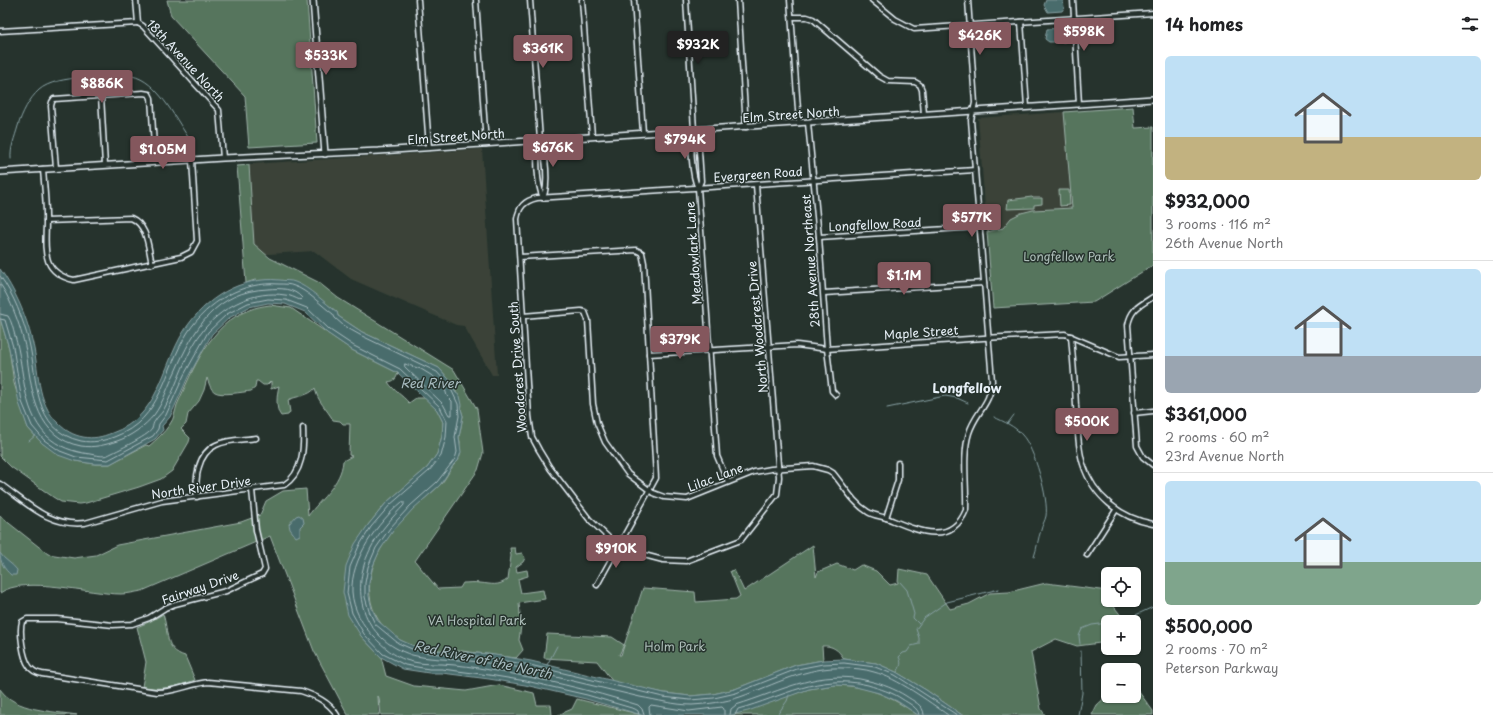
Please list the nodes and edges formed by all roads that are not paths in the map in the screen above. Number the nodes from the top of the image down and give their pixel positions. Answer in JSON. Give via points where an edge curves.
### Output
{"nodes":[{"id":1,"x":136,"y":0,"type":"edge"},
{"id":2,"x":312,"y":0,"type":"edge"},
{"id":3,"x":418,"y":0,"type":"edge"},
{"id":4,"x":476,"y":0,"type":"edge"},
{"id":5,"x":530,"y":0,"type":"edge"},
{"id":6,"x":582,"y":0,"type":"edge"},
{"id":7,"x":634,"y":0,"type":"edge"},
{"id":8,"x":686,"y":0,"type":"edge"},
{"id":9,"x":738,"y":0,"type":"edge"},
{"id":10,"x":790,"y":0,"type":"edge"},
{"id":11,"x":872,"y":0,"type":"edge"},
{"id":12,"x":968,"y":0,"type":"edge"},
{"id":13,"x":1073,"y":0,"type":"edge"},
{"id":14,"x":1153,"y":14,"type":"edge"},
{"id":15,"x":792,"y":17,"type":"junction"},
{"id":16,"x":1074,"y":19,"type":"junction"},
{"id":17,"x":1021,"y":22,"type":"junction"},
{"id":18,"x":138,"y":23,"type":"junction"},
{"id":19,"x":970,"y":26,"type":"junction"},
{"id":20,"x":0,"y":31,"type":"edge"},
{"id":21,"x":101,"y":96,"type":"junction"},
{"id":22,"x":1153,"y":99,"type":"edge"},
{"id":23,"x":1079,"y":104,"type":"junction"},
{"id":24,"x":1027,"y":107,"type":"junction"},
{"id":25,"x":973,"y":111,"type":"junction"},
{"id":26,"x":924,"y":114,"type":"junction"},
{"id":27,"x":799,"y":123,"type":"junction"},
{"id":28,"x":808,"y":123,"type":"junction"},
{"id":29,"x":746,"y":127,"type":"junction"},
{"id":30,"x":694,"y":130,"type":"junction"},
{"id":31,"x":643,"y":133,"type":"junction"},
{"id":32,"x":592,"y":136,"type":"junction"},
{"id":33,"x":540,"y":140,"type":"junction"},
{"id":34,"x":486,"y":144,"type":"junction"},
{"id":35,"x":429,"y":147,"type":"junction"},
{"id":36,"x":325,"y":154,"type":"junction"},
{"id":37,"x":223,"y":158,"type":"junction"},
{"id":38,"x":192,"y":160,"type":"junction"},
{"id":39,"x":155,"y":162,"type":"junction"},
{"id":40,"x":105,"y":165,"type":"junction"},
{"id":41,"x":56,"y":168,"type":"junction"},
{"id":42,"x":43,"y":169,"type":"junction"},
{"id":43,"x":975,"y":170,"type":"junction"},
{"id":44,"x":0,"y":172,"type":"edge"},
{"id":45,"x":814,"y":180,"type":"junction"},
{"id":46,"x":756,"y":185,"type":"junction"},
{"id":47,"x":698,"y":188,"type":"junction"},
{"id":48,"x":543,"y":198,"type":"junction"},
{"id":49,"x":46,"y":222,"type":"junction"},
{"id":50,"x":979,"y":228,"type":"junction"},
{"id":51,"x":819,"y":237,"type":"junction"},
{"id":52,"x":520,"y":257,"type":"junction"},
{"id":53,"x":152,"y":264,"type":"junction"},
{"id":54,"x":984,"y":283,"type":"junction"},
{"id":55,"x":824,"y":293,"type":"junction"},
{"id":56,"x":1153,"y":297,"type":"edge"},
{"id":57,"x":523,"y":316,"type":"junction"},
{"id":58,"x":1071,"y":336,"type":"junction"},
{"id":59,"x":988,"y":338,"type":"junction"},
{"id":60,"x":769,"y":346,"type":"junction"},
{"id":61,"x":827,"y":349,"type":"junction"},
{"id":62,"x":710,"y":350,"type":"junction"},
{"id":63,"x":649,"y":354,"type":"junction"},
{"id":64,"x":1153,"y":355,"type":"edge"},
{"id":65,"x":1129,"y":356,"type":"junction"},
{"id":66,"x":836,"y":395,"type":"dead end"},
{"id":67,"x":1153,"y":411,"type":"edge"},
{"id":68,"x":1134,"y":413,"type":"junction"},
{"id":69,"x":303,"y":428,"type":"dead end"},
{"id":70,"x":256,"y":438,"type":"dead end"},
{"id":71,"x":898,"y":463,"type":"dead end"},
{"id":72,"x":1153,"y":465,"type":"edge"},
{"id":73,"x":778,"y":468,"type":"junction"},
{"id":74,"x":728,"y":482,"type":"junction"},
{"id":75,"x":0,"y":484,"type":"edge"},
{"id":76,"x":252,"y":490,"type":"junction"},
{"id":77,"x":650,"y":491,"type":"junction"},
{"id":78,"x":197,"y":497,"type":"junction"},
{"id":79,"x":1116,"y":510,"type":"junction"},
{"id":80,"x":886,"y":518,"type":"junction"},
{"id":81,"x":1153,"y":524,"type":"edge"},
{"id":82,"x":620,"y":544,"type":"junction"},
{"id":83,"x":1087,"y":555,"type":"dead end"},
{"id":84,"x":597,"y":585,"type":"dead end"},
{"id":85,"x":337,"y":715,"type":"edge"}],
"edges":[{"from":1,"to":18,"type":"street","name":"18th Avenue North"},
{"from":2,"to":36,"type":"street"},
{"from":3,"to":35,"type":"street"},
{"from":4,"to":34,"type":"street"},
{"from":5,"to":33,"type":"street"},
{"from":6,"to":32,"type":"street"},
{"from":7,"to":31,"type":"street"},
{"from":8,"to":30,"type":"street"},
{"from":9,"to":29,"type":"street"},
{"from":10,"to":15,"type":"street"},
{"from":11,"to":19,"type":"street","via":[[895,19],[914,29]]},
{"from":12,"to":19,"type":"street"},
{"from":13,"to":16,"type":"street"},
{"from":14,"to":16,"type":"street"},
{"from":15,"to":26,"type":"street","via":[[813,19],[888,81],[915,82],[920,85]]},
{"from":15,"to":27,"type":"street"},
{"from":16,"to":17,"type":"street"},
{"from":16,"to":23,"type":"street"},
{"from":17,"to":19,"type":"street"},
{"from":17,"to":24,"type":"street"},
{"from":18,"to":20,"type":"street"},
{"from":18,"to":37,"type":"street","name":"18th Avenue North","via":[[216,106],[220,114]]},
{"from":19,"to":25,"type":"street","via":[[975,103]]},
{"from":21,"to":39,"type":"street","via":[[148,94],[151,98]]},
{"from":21,"to":40,"type":"street"},
{"from":21,"to":41,"type":"street","via":[[53,100],[51,106]]},
{"from":22,"to":23,"type":"street","name":"Elm Street North"},
{"from":23,"to":24,"type":"street","name":"Elm Street North"},
{"from":24,"to":25,"type":"street","name":"Elm Street North"},
{"from":25,"to":26,"type":"street","name":"Elm Street North"},
{"from":25,"to":43,"type":"street","via":[[971,120]]},
{"from":26,"to":28,"type":"street","name":"Elm Street North"},
{"from":27,"to":28,"type":"street","name":"Elm Street North"},
{"from":27,"to":29,"type":"street","name":"Elm Street North"},
{"from":28,"to":45,"type":"street","name":"28th Avenue Northeast"},
{"from":29,"to":30,"type":"street","name":"Elm Street North"},
{"from":30,"to":31,"type":"street","name":"Elm Street North"},
{"from":30,"to":47,"type":"street","name":"Meadowlark Lane","via":[[691,136],[694,181]]},
{"from":30,"to":47,"type":"street","name":"Meadowlark Lane","via":[[698,136],[701,181]]},
{"from":31,"to":32,"type":"street","name":"Elm Street North"},
{"from":32,"to":33,"type":"street","name":"Elm Street North"},
{"from":33,"to":34,"type":"street","name":"Elm Street North"},
{"from":33,"to":48,"type":"street","via":[[537,147],[540,191]]},
{"from":34,"to":35,"type":"street","name":"Elm Street North"},
{"from":35,"to":36,"type":"street","name":"Elm Street North"},
{"from":36,"to":37,"type":"street","name":"Elm Street North"},
{"from":37,"to":38,"type":"street","name":"Elm Street North"},
{"from":38,"to":39,"type":"street","name":"Elm Street North"},
{"from":38,"to":53,"type":"street","via":[[196,234],[194,248],[186,256]]},
{"from":39,"to":40,"type":"street","name":"Elm Street North"},
{"from":40,"to":41,"type":"street","name":"Elm Street North"},
{"from":41,"to":42,"type":"street","name":"Elm Street North"},
{"from":42,"to":44,"type":"street","name":"Elm Street North"},
{"from":42,"to":49,"type":"street"},
{"from":43,"to":45,"type":"street","name":"Evergreen Road"},
{"from":43,"to":50,"type":"street"},
{"from":45,"to":46,"type":"street","name":"Evergreen Road"},
{"from":45,"to":51,"type":"street","name":"28th Avenue Northeast"},
{"from":46,"to":47,"type":"street","name":"Evergreen Road"},
{"from":46,"to":60,"type":"street","name":"North Woodcrest Drive"},
{"from":47,"to":48,"type":"street","name":"Evergreen Road"},
{"from":47,"to":62,"type":"street","name":"Meadowlark Lane"},
{"from":48,"to":52,"type":"street","name":"Woodcrest Drive South","via":[[526,201],[518,212]]},
{"from":49,"to":53,"type":"street","via":[[131,218],[141,225],[145,233]]},
{"from":49,"to":53,"type":"street","via":[[46,256],[53,270],[66,278],[83,279]]},
{"from":50,"to":51,"type":"street","name":"Longfellow Road"},
{"from":50,"to":54,"type":"street"},
{"from":51,"to":55,"type":"street","name":"28th Avenue Northeast"},
{"from":52,"to":57,"type":"street","name":"Woodcrest Drive South"},
{"from":52,"to":63,"type":"street","via":[[636,250],[642,253]]},
{"from":54,"to":55,"type":"street"},
{"from":54,"to":59,"type":"street"},
{"from":55,"to":61,"type":"street","name":"28th Avenue Northeast"},
{"from":56,"to":65,"type":"street","via":[[1131,313],[1128,326]]},
{"from":57,"to":77,"type":"street","name":"Lilac Lane","via":[[584,312],[588,320],[593,404],[597,422],[606,442],[628,474]]},
{"from":57,"to":82,"type":"street","name":"Woodcrest Drive South","via":[[532,437],[550,468],[589,519],[610,539]]},
{"from":58,"to":59,"type":"street","name":"Maple Street","via":[[1064,334]]},
{"from":58,"to":65,"type":"street","name":"Maple Street","via":[[1119,357]]},
{"from":58,"to":79,"type":"street","via":[[1082,463],[1095,488]]},
{"from":59,"to":61,"type":"street","name":"Maple Street"},
{"from":59,"to":80,"type":"street","name":"Lilac Lane","via":[[991,391],[971,426],[966,441],[966,510],[963,518],[943,533],[921,531]]},
{"from":60,"to":61,"type":"street","name":"Maple Street","via":[[797,345]]},
{"from":60,"to":62,"type":"street","name":"Maple Street"},
{"from":60,"to":73,"type":"street","name":"North Woodcrest Drive"},
{"from":61,"to":66,"type":"street","name":"28th Avenue Northeast","via":[[832,391]]},
{"from":62,"to":63,"type":"street","name":"Maple Street"},
{"from":62,"to":74,"type":"street","name":"Meadowlark Lane","via":[[717,456]]},
{"from":63,"to":77,"type":"street","via":[[656,461],[656,478]]},
{"from":64,"to":65,"type":"street","name":"Maple Street"},
{"from":65,"to":68,"type":"street"},
{"from":67,"to":68,"type":"street"},
{"from":68,"to":72,"type":"street","via":[[1137,446],[1143,457]]},
{"from":69,"to":76,"type":"street","name":"North River Drive","via":[[303,453],[289,481],[278,487]]},
{"from":70,"to":78,"type":"street","via":[[224,442],[210,449],[197,469]]},
{"from":71,"to":80,"type":"street","via":[[898,480]]},
{"from":73,"to":74,"type":"street","name":"Lilac Lane","via":[[754,472]]},
{"from":73,"to":80,"type":"street","name":"Lilac Lane","via":[[813,466],[828,470],[869,513]]},
{"from":73,"to":82,"type":"street","name":"Woodcrest Drive South","via":[[778,494],[741,540],[686,561],[663,560]]},
{"from":74,"to":77,"type":"street","name":"Lilac Lane","via":[[687,499],[664,497]]},
{"from":75,"to":78,"type":"street","name":"North River Drive","via":[[45,516],[74,524],[96,521],[153,503]]},
{"from":76,"to":78,"type":"street","name":"North River Drive"},
{"from":76,"to":85,"type":"street","name":"Fairway Drive","via":[[256,530],[266,569],[262,574],[226,591],[175,604],[132,624],[27,619],[22,622],[20,628],[28,665],[36,673],[157,692],[174,691],[208,682],[289,689],[301,691],[328,703]]},
{"from":77,"to":82,"type":"street"},
{"from":79,"to":81,"type":"street"},
{"from":79,"to":83,"type":"street"},
{"from":82,"to":84,"type":"street"}]}
